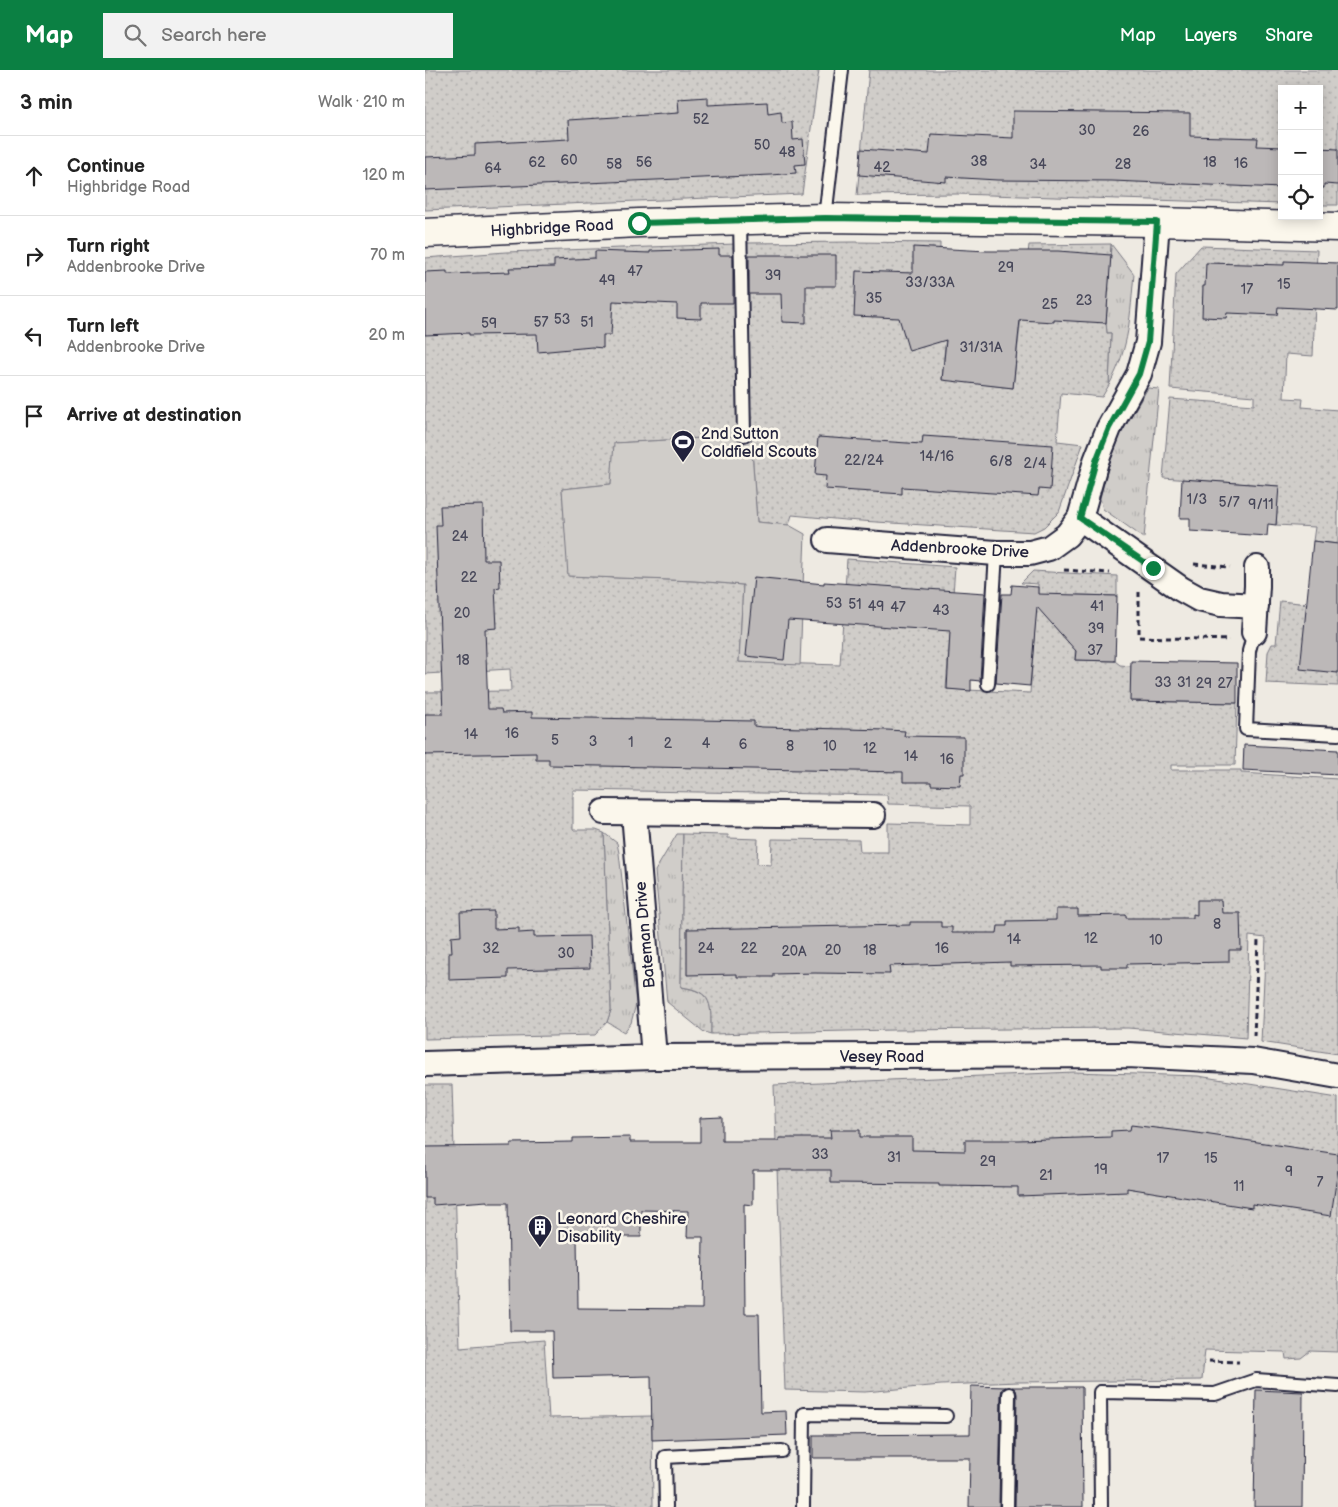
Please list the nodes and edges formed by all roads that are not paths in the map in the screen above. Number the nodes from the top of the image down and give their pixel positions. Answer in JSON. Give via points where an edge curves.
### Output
{"nodes":[{"id":1,"x":842,"y":70,"type":"edge"},
{"id":2,"x":825,"y":218,"type":"junction"},
{"id":3,"x":740,"y":220,"type":"junction"},
{"id":4,"x":1157,"y":222,"type":"junction"},
{"id":5,"x":1338,"y":227,"type":"edge"},
{"id":6,"x":425,"y":233,"type":"edge"},
{"id":7,"x":744,"y":435,"type":"dead end"},
{"id":8,"x":1080,"y":518,"type":"junction"},
{"id":9,"x":827,"y":540,"type":"dead end"},
{"id":10,"x":996,"y":553,"type":"junction"},
{"id":11,"x":1257,"y":568,"type":"dead end"},
{"id":12,"x":1256,"y":606,"type":"junction"},
{"id":13,"x":1253,"y":636,"type":"joint"},
{"id":14,"x":988,"y":684,"type":"dead end"},
{"id":15,"x":1338,"y":734,"type":"edge"},
{"id":16,"x":604,"y":812,"type":"dead end"},
{"id":17,"x":634,"y":813,"type":"junction"},
{"id":18,"x":873,"y":815,"type":"dead end"},
{"id":19,"x":654,"y":1057,"type":"junction"},
{"id":20,"x":425,"y":1064,"type":"edge"},
{"id":21,"x":1338,"y":1076,"type":"edge"},
{"id":22,"x":1338,"y":1386,"type":"edge"},
{"id":23,"x":1009,"y":1394,"type":"dead end"},
{"id":24,"x":946,"y":1416,"type":"dead end"},
{"id":25,"x":782,"y":1451,"type":"dead end"},
{"id":26,"x":666,"y":1507,"type":"edge"},
{"id":27,"x":803,"y":1507,"type":"edge"},
{"id":28,"x":1007,"y":1507,"type":"edge"},
{"id":29,"x":1101,"y":1507,"type":"edge"}],
"edges":[{"from":1,"to":2,"type":"lane"},
{"from":2,"to":3,"type":"street","name":"Highbridge Road"},
{"from":2,"to":4,"type":"street","name":"Highbridge Road"},
{"from":3,"to":6,"type":"street","name":"Highbridge Road"},
{"from":3,"to":7,"type":"lane"},
{"from":4,"to":5,"type":"street","name":"Highbridge Road"},
{"from":4,"to":8,"type":"street","name":"Addenbrooke Drive","via":[[1148,342],[1139,374],[1109,428],[1096,461]]},
{"from":8,"to":10,"type":"street","name":"Addenbrooke Drive","via":[[1067,535],[1049,548],[1030,553]]},
{"from":8,"to":12,"type":"street","via":[[1199,599]]},
{"from":9,"to":10,"type":"street","name":"Addenbrooke Drive"},
{"from":10,"to":14,"type":"lane"},
{"from":11,"to":12,"type":"street"},
{"from":12,"to":13,"type":"street"},
{"from":13,"to":15,"type":"lane","via":[[1249,651],[1246,729]]},
{"from":16,"to":17,"type":"street"},
{"from":17,"to":18,"type":"street"},
{"from":17,"to":19,"type":"street","name":"Bateman Drive"},
{"from":19,"to":20,"type":"street","name":"Vesey Road"},
{"from":19,"to":21,"type":"street","name":"Vesey Road","via":[[1127,1055],[1253,1061]]},
{"from":22,"to":29,"type":"lane","via":[[1256,1380],[1215,1394],[1099,1392]]},
{"from":23,"to":28,"type":"lane"},
{"from":24,"to":27,"type":"lane","via":[[804,1414]]},
{"from":25,"to":26,"type":"lane","via":[[665,1457]]}]}
